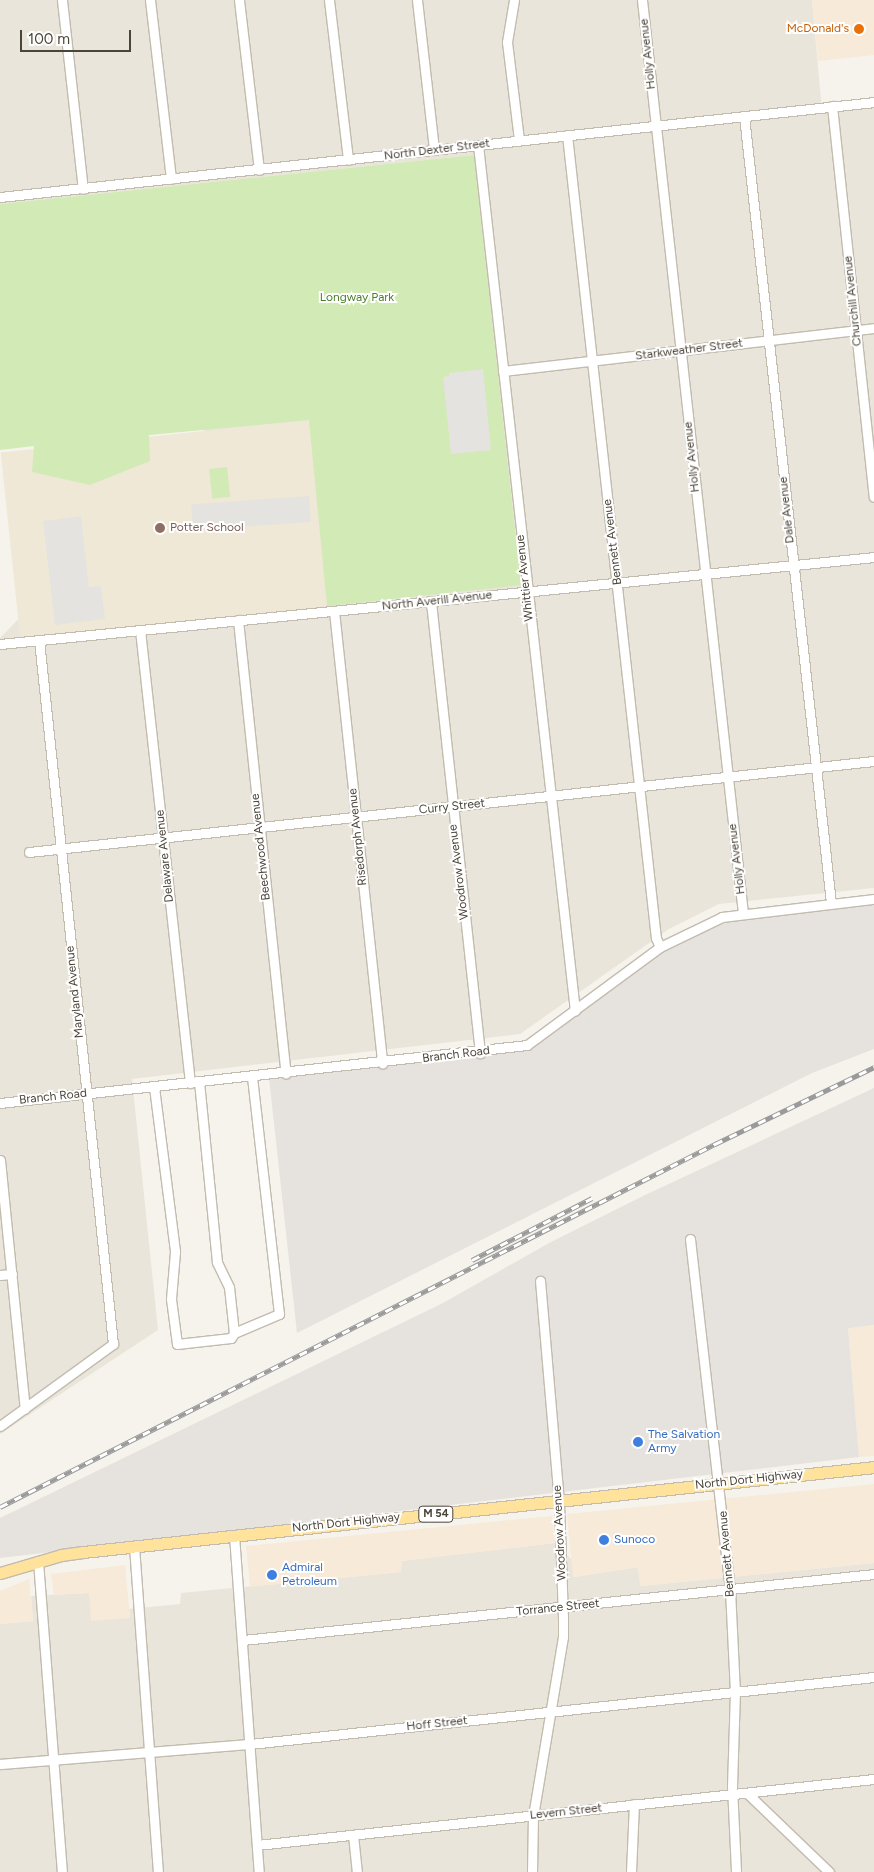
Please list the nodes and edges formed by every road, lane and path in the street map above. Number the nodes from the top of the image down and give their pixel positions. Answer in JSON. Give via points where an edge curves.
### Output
{"nodes":[{"id":1,"x":62,"y":0,"type":"edge"},
{"id":2,"x":150,"y":0,"type":"edge"},
{"id":3,"x":238,"y":0,"type":"edge"},
{"id":4,"x":328,"y":0,"type":"edge"},
{"id":5,"x":417,"y":0,"type":"edge"},
{"id":6,"x":514,"y":0,"type":"edge"},
{"id":7,"x":642,"y":0,"type":"edge"},
{"id":8,"x":874,"y":102,"type":"edge"},
{"id":9,"x":832,"y":106,"type":"junction"},
{"id":10,"x":744,"y":116,"type":"junction"},
{"id":11,"x":656,"y":126,"type":"junction"},
{"id":12,"x":567,"y":135,"type":"junction"},
{"id":13,"x":519,"y":140,"type":"junction"},
{"id":14,"x":478,"y":145,"type":"junction"},
{"id":15,"x":434,"y":150,"type":"junction"},
{"id":16,"x":348,"y":160,"type":"junction"},
{"id":17,"x":259,"y":170,"type":"junction"},
{"id":18,"x":171,"y":179,"type":"junction"},
{"id":19,"x":83,"y":189,"type":"junction"},
{"id":20,"x":0,"y":197,"type":"edge"},
{"id":21,"x":874,"y":328,"type":"edge"},
{"id":22,"x":856,"y":330,"type":"junction"},
{"id":23,"x":768,"y":340,"type":"junction"},
{"id":24,"x":680,"y":351,"type":"junction"},
{"id":25,"x":592,"y":361,"type":"junction"},
{"id":26,"x":503,"y":371,"type":"junction"},
{"id":27,"x":874,"y":497,"type":"edge"},
{"id":28,"x":874,"y":557,"type":"edge"},
{"id":29,"x":793,"y":566,"type":"junction"},
{"id":30,"x":705,"y":575,"type":"junction"},
{"id":31,"x":618,"y":584,"type":"junction"},
{"id":32,"x":527,"y":592,"type":"junction"},
{"id":33,"x":431,"y":602,"type":"junction"},
{"id":34,"x":334,"y":611,"type":"junction"},
{"id":35,"x":238,"y":620,"type":"junction"},
{"id":36,"x":140,"y":630,"type":"junction"},
{"id":37,"x":39,"y":640,"type":"junction"},
{"id":38,"x":0,"y":644,"type":"edge"},
{"id":39,"x":874,"y":760,"type":"edge"},
{"id":40,"x":815,"y":766,"type":"junction"},
{"id":41,"x":727,"y":777,"type":"junction"},
{"id":42,"x":640,"y":786,"type":"junction"},
{"id":43,"x":549,"y":796,"type":"junction"},
{"id":44,"x":452,"y":807,"type":"junction"},
{"id":45,"x":356,"y":817,"type":"junction"},
{"id":46,"x":259,"y":828,"type":"junction"},
{"id":47,"x":163,"y":839,"type":"junction"},
{"id":48,"x":61,"y":849,"type":"junction"},
{"id":49,"x":29,"y":852,"type":"dead end"},
{"id":50,"x":874,"y":899,"type":"edge"},
{"id":51,"x":831,"y":903,"type":"junction"},
{"id":52,"x":743,"y":913,"type":"junction"},
{"id":53,"x":660,"y":947,"type":"junction"},
{"id":54,"x":575,"y":1011,"type":"junction"},
{"id":55,"x":480,"y":1053,"type":"junction"},
{"id":56,"x":382,"y":1063,"type":"junction"},
{"id":57,"x":286,"y":1073,"type":"junction"},
{"id":58,"x":252,"y":1077,"type":"junction"},
{"id":59,"x":194,"y":1082,"type":"junction"},
{"id":60,"x":154,"y":1087,"type":"junction"},
{"id":61,"x":85,"y":1094,"type":"junction"},
{"id":62,"x":0,"y":1103,"type":"edge"},
{"id":63,"x":0,"y":1160,"type":"edge"},
{"id":64,"x":690,"y":1239,"type":"dead end"},
{"id":65,"x":12,"y":1274,"type":"junction"},
{"id":66,"x":0,"y":1275,"type":"edge"},
{"id":67,"x":540,"y":1281,"type":"dead end"},
{"id":68,"x":234,"y":1333,"type":"junction"},
{"id":69,"x":24,"y":1409,"type":"junction"},
{"id":70,"x":0,"y":1426,"type":"edge"},
{"id":71,"x":874,"y":1467,"type":"edge"},
{"id":72,"x":717,"y":1484,"type":"junction"},
{"id":73,"x":559,"y":1502,"type":"junction"},
{"id":74,"x":234,"y":1534,"type":"junction"},
{"id":75,"x":134,"y":1546,"type":"junction"},
{"id":76,"x":38,"y":1561,"type":"junction"},
{"id":77,"x":0,"y":1573,"type":"edge"},
{"id":78,"x":874,"y":1574,"type":"edge"},
{"id":79,"x":730,"y":1590,"type":"junction"},
{"id":80,"x":563,"y":1607,"type":"junction"},
{"id":81,"x":243,"y":1640,"type":"junction"},
{"id":82,"x":874,"y":1676,"type":"edge"},
{"id":83,"x":735,"y":1691,"type":"junction"},
{"id":84,"x":551,"y":1712,"type":"junction"},
{"id":85,"x":250,"y":1744,"type":"junction"},
{"id":86,"x":148,"y":1752,"type":"junction"},
{"id":87,"x":54,"y":1760,"type":"junction"},
{"id":88,"x":0,"y":1764,"type":"edge"},
{"id":89,"x":874,"y":1779,"type":"edge"},
{"id":90,"x":732,"y":1795,"type":"junction"},
{"id":91,"x":749,"y":1795,"type":"junction"},
{"id":92,"x":634,"y":1804,"type":"junction"},
{"id":93,"x":533,"y":1816,"type":"junction"},
{"id":94,"x":354,"y":1835,"type":"junction"},
{"id":95,"x":257,"y":1845,"type":"junction"},
{"id":96,"x":62,"y":1872,"type":"edge"},
{"id":97,"x":158,"y":1872,"type":"edge"},
{"id":98,"x":259,"y":1872,"type":"edge"},
{"id":99,"x":357,"y":1872,"type":"edge"},
{"id":100,"x":532,"y":1872,"type":"edge"},
{"id":101,"x":632,"y":1872,"type":"edge"},
{"id":102,"x":736,"y":1872,"type":"edge"},
{"id":103,"x":829,"y":1872,"type":"edge"}],
"edges":[{"from":1,"to":19,"type":"street"},
{"from":2,"to":18,"type":"street"},
{"from":3,"to":17,"type":"street"},
{"from":4,"to":16,"type":"street"},
{"from":5,"to":15,"type":"street"},
{"from":6,"to":13,"type":"street","via":[[507,42]]},
{"from":7,"to":11,"type":"street","name":"Holly Avenue"},
{"from":8,"to":9,"type":"street","name":"North Dexter Street"},
{"from":9,"to":10,"type":"street","name":"North Dexter Street"},
{"from":9,"to":22,"type":"street","name":"Churchill Avenue"},
{"from":10,"to":11,"type":"street","name":"North Dexter Street"},
{"from":10,"to":23,"type":"street","name":"Dale Avenue"},
{"from":11,"to":12,"type":"street","name":"North Dexter Street"},
{"from":11,"to":24,"type":"street","name":"Holly Avenue"},
{"from":12,"to":13,"type":"street","name":"North Dexter Street"},
{"from":12,"to":25,"type":"street","name":"Bennett Avenue"},
{"from":13,"to":14,"type":"street","name":"North Dexter Street"},
{"from":14,"to":15,"type":"street","name":"North Dexter Street"},
{"from":14,"to":26,"type":"street","name":"Whittier Avenue"},
{"from":15,"to":16,"type":"street","name":"North Dexter Street"},
{"from":16,"to":17,"type":"street","name":"North Dexter Street"},
{"from":17,"to":18,"type":"street","name":"North Dexter Street"},
{"from":18,"to":19,"type":"street","name":"North Dexter Street"},
{"from":19,"to":20,"type":"street","name":"North Dexter Street"},
{"from":21,"to":22,"type":"street","name":"Starkweather Street"},
{"from":22,"to":23,"type":"street","name":"Starkweather Street"},
{"from":22,"to":27,"type":"street","name":"Churchill Avenue"},
{"from":23,"to":24,"type":"street","name":"Starkweather Street"},
{"from":23,"to":29,"type":"street","name":"Dale Avenue"},
{"from":24,"to":25,"type":"street","name":"Starkweather Street"},
{"from":24,"to":30,"type":"street","name":"Holly Avenue"},
{"from":25,"to":26,"type":"street","name":"Starkweather Street"},
{"from":25,"to":31,"type":"street","name":"Bennett Avenue"},
{"from":26,"to":32,"type":"street","name":"Whittier Avenue"},
{"from":28,"to":29,"type":"street","name":"North Averill Avenue"},
{"from":29,"to":30,"type":"street","name":"North Averill Avenue"},
{"from":29,"to":40,"type":"street","name":"Dale Avenue"},
{"from":30,"to":31,"type":"street","name":"North Averill Avenue"},
{"from":30,"to":41,"type":"street","name":"Holly Avenue"},
{"from":31,"to":32,"type":"street","name":"North Averill Avenue"},
{"from":31,"to":42,"type":"street","name":"Bennett Avenue"},
{"from":32,"to":33,"type":"street","name":"North Averill Avenue"},
{"from":32,"to":43,"type":"street","name":"Whittier Avenue"},
{"from":33,"to":34,"type":"street","name":"North Averill Avenue"},
{"from":33,"to":44,"type":"street","name":"Woodrow Avenue"},
{"from":34,"to":35,"type":"street","name":"North Averill Avenue"},
{"from":34,"to":45,"type":"street","name":"Risedorph Avenue"},
{"from":35,"to":36,"type":"street","name":"North Averill Avenue"},
{"from":35,"to":46,"type":"street","name":"Beechwood Avenue"},
{"from":36,"to":37,"type":"street","name":"North Averill Avenue"},
{"from":36,"to":47,"type":"street","name":"Delaware Avenue"},
{"from":37,"to":38,"type":"street","name":"North Averill Avenue"},
{"from":37,"to":48,"type":"street","name":"Maryland Avenue"},
{"from":39,"to":40,"type":"street","name":"Curry Street"},
{"from":40,"to":41,"type":"street","name":"Curry Street"},
{"from":40,"to":51,"type":"street","name":"Dale Avenue"},
{"from":41,"to":42,"type":"street","name":"Curry Street"},
{"from":41,"to":52,"type":"street","name":"Holly Avenue"},
{"from":42,"to":43,"type":"street","name":"Curry Street"},
{"from":42,"to":53,"type":"street","name":"Bennett Avenue","via":[[656,938]]},
{"from":43,"to":44,"type":"street","name":"Curry Street"},
{"from":43,"to":54,"type":"street","name":"Whittier Avenue"},
{"from":44,"to":45,"type":"street","name":"Curry Street"},
{"from":44,"to":55,"type":"street","name":"Woodrow Avenue"},
{"from":45,"to":46,"type":"street","name":"Curry Street"},
{"from":45,"to":56,"type":"street","name":"Risedorph Avenue"},
{"from":46,"to":47,"type":"street","name":"Curry Street"},
{"from":46,"to":57,"type":"street","name":"Beechwood Avenue"},
{"from":47,"to":48,"type":"street","name":"Curry Street"},
{"from":47,"to":59,"type":"street","name":"Delaware Avenue"},
{"from":48,"to":49,"type":"street","name":"Curry Street"},
{"from":48,"to":61,"type":"street","name":"Maryland Avenue"},
{"from":50,"to":51,"type":"street","name":"Branch Road"},
{"from":51,"to":52,"type":"street","name":"Branch Road"},
{"from":52,"to":53,"type":"street","name":"Branch Road","via":[[722,918]]},
{"from":53,"to":54,"type":"street","name":"Branch Road"},
{"from":54,"to":55,"type":"street","name":"Branch Road","via":[[527,1045]]},
{"from":55,"to":56,"type":"street","name":"Branch Road"},
{"from":56,"to":57,"type":"street","name":"Branch Road"},
{"from":57,"to":58,"type":"street","name":"Branch Road"},
{"from":58,"to":59,"type":"street","name":"Branch Road"},
{"from":58,"to":68,"type":"street","via":[[279,1314]]},
{"from":59,"to":60,"type":"street","name":"Branch Road"},
{"from":59,"to":68,"type":"street","name":"Delaware Avenue","via":[[217,1262],[229,1288]]},
{"from":60,"to":61,"type":"street","name":"Branch Road"},
{"from":60,"to":68,"type":"street","via":[[175,1252],[171,1298],[178,1344],[232,1338]]},
{"from":61,"to":62,"type":"street","name":"Branch Road"},
{"from":61,"to":69,"type":"street","name":"Maryland Avenue","via":[[113,1344]]},
{"from":63,"to":65,"type":"street"},
{"from":64,"to":72,"type":"street","name":"Bennett Avenue"},
{"from":65,"to":66,"type":"street"},
{"from":65,"to":69,"type":"street"},
{"from":67,"to":73,"type":"street","name":"Woodrow Avenue"},
{"from":69,"to":70,"type":"street"},
{"from":71,"to":72,"type":"main road","name":"North Dort Highway","number":"M 54"},
{"from":72,"to":73,"type":"main road","name":"North Dort Highway","number":"M 54"},
{"from":72,"to":79,"type":"street","name":"Bennett Avenue","via":[[722,1502]]},
{"from":73,"to":74,"type":"main road","name":"North Dort Highway","number":"M 54"},
{"from":73,"to":80,"type":"street","name":"Woodrow Avenue"},
{"from":74,"to":75,"type":"main road","name":"North Dort Highway","number":"M 54"},
{"from":74,"to":81,"type":"street"},
{"from":75,"to":76,"type":"main road","name":"North Dort Highway","number":"M 54","via":[[61,1554]]},
{"from":75,"to":86,"type":"street"},
{"from":76,"to":77,"type":"main road","name":"North Dort Highway","number":"M 54"},
{"from":76,"to":87,"type":"street"},
{"from":78,"to":79,"type":"street","name":"Torrance Street"},
{"from":79,"to":80,"type":"street","name":"Torrance Street"},
{"from":79,"to":83,"type":"street","name":"Bennett Avenue"},
{"from":80,"to":81,"type":"street","name":"Torrance Street"},
{"from":80,"to":84,"type":"street","name":"Woodrow Avenue","via":[[563,1637]]},
{"from":81,"to":85,"type":"street"},
{"from":82,"to":83,"type":"street","name":"Hoff Street"},
{"from":83,"to":84,"type":"street","name":"Hoff Street"},
{"from":83,"to":90,"type":"street","name":"Bennett Avenue"},
{"from":84,"to":85,"type":"street","name":"Hoff Street"},
{"from":84,"to":93,"type":"street","name":"Woodrow Avenue"},
{"from":85,"to":86,"type":"street","name":"Hoff Street"},
{"from":85,"to":95,"type":"street"},
{"from":86,"to":87,"type":"street","name":"Hoff Street"},
{"from":86,"to":97,"type":"street"},
{"from":87,"to":88,"type":"street","name":"Hoff Street"},
{"from":87,"to":96,"type":"street"},
{"from":89,"to":91,"type":"street","name":"Levern Street"},
{"from":90,"to":91,"type":"street","name":"Levern Street"},
{"from":90,"to":92,"type":"street","name":"Levern Street"},
{"from":90,"to":102,"type":"street","name":"Bennett Avenue"},
{"from":91,"to":103,"type":"street"},
{"from":92,"to":93,"type":"street","name":"Levern Street"},
{"from":92,"to":101,"type":"street"},
{"from":93,"to":94,"type":"street","name":"Levern Street"},
{"from":93,"to":100,"type":"street","name":"Woodrow Avenue"},
{"from":94,"to":95,"type":"street","name":"Levern Street"},
{"from":94,"to":99,"type":"street"},
{"from":95,"to":98,"type":"street"}]}
